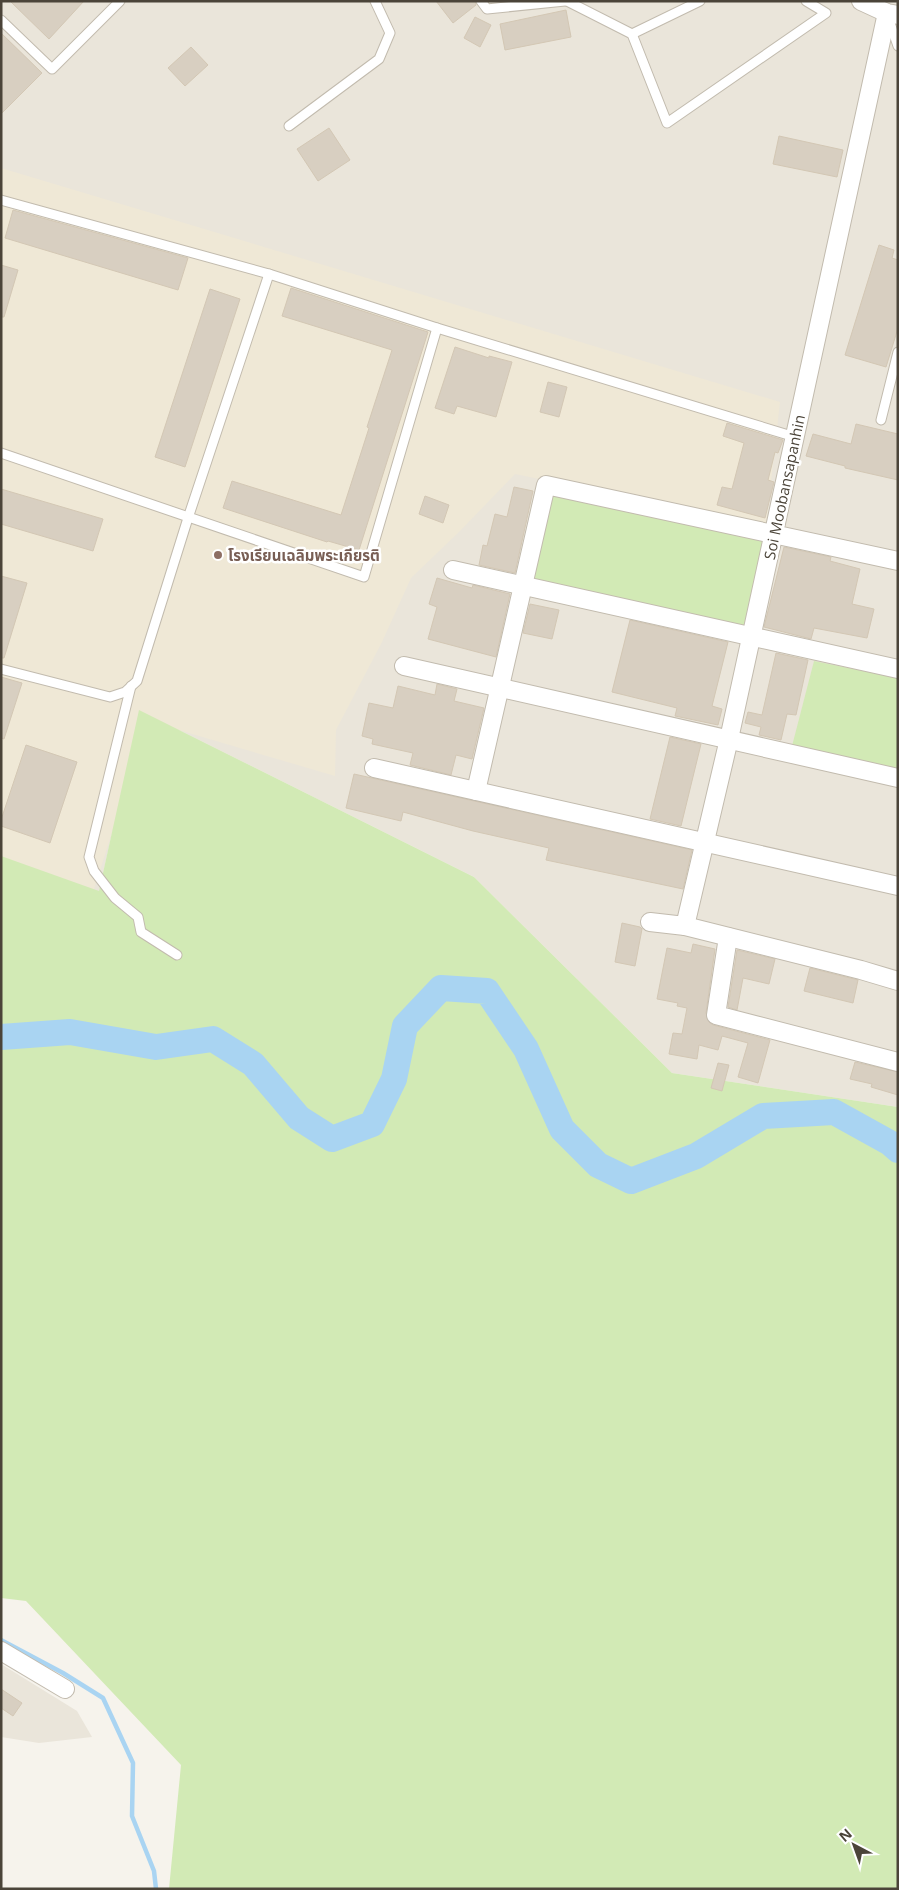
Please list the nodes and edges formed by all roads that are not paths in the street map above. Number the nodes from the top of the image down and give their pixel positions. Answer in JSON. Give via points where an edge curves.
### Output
{"nodes":[{"id":1,"x":120,"y":1,"type":"edge"},
{"id":2,"x":376,"y":1,"type":"edge"},
{"id":3,"x":481,"y":1,"type":"edge"},
{"id":4,"x":566,"y":1,"type":"edge"},
{"id":5,"x":700,"y":1,"type":"edge"},
{"id":6,"x":806,"y":1,"type":"edge"},
{"id":7,"x":861,"y":1,"type":"edge"},
{"id":8,"x":892,"y":14,"type":"edge"},
{"id":9,"x":1,"y":20,"type":"edge"},
{"id":10,"x":632,"y":34,"type":"junction"},
{"id":11,"x":898,"y":46,"type":"edge"},
{"id":12,"x":289,"y":126,"type":"dead end"},
{"id":13,"x":1,"y":200,"type":"edge"},
{"id":14,"x":269,"y":274,"type":"junction"},
{"id":15,"x":437,"y":328,"type":"junction"},
{"id":16,"x":898,"y":352,"type":"edge"},
{"id":17,"x":880,"y":420,"type":"dead end"},
{"id":18,"x":794,"y":437,"type":"junction"},
{"id":19,"x":1,"y":452,"type":"edge"},
{"id":20,"x":188,"y":518,"type":"junction"},
{"id":21,"x":773,"y":534,"type":"junction"},
{"id":22,"x":898,"y":561,"type":"edge"},
{"id":23,"x":454,"y":570,"type":"dead end"},
{"id":24,"x":523,"y":585,"type":"junction"},
{"id":25,"x":751,"y":636,"type":"junction"},
{"id":26,"x":404,"y":666,"type":"dead end"},
{"id":27,"x":898,"y":669,"type":"edge"},
{"id":28,"x":1,"y":670,"type":"edge"},
{"id":29,"x":131,"y":686,"type":"junction"},
{"id":30,"x":500,"y":688,"type":"junction"},
{"id":31,"x":729,"y":739,"type":"junction"},
{"id":32,"x":374,"y":768,"type":"dead end"},
{"id":33,"x":898,"y":778,"type":"edge"},
{"id":34,"x":476,"y":791,"type":"junction"},
{"id":35,"x":705,"y":842,"type":"junction"},
{"id":36,"x":898,"y":886,"type":"edge"},
{"id":37,"x":650,"y":922,"type":"dead end"},
{"id":38,"x":685,"y":926,"type":"junction"},
{"id":39,"x":728,"y":937,"type":"junction"},
{"id":40,"x":176,"y":955,"type":"dead end"},
{"id":41,"x":898,"y":981,"type":"edge"},
{"id":42,"x":898,"y":1062,"type":"edge"},
{"id":43,"x":1,"y":1651,"type":"edge"},
{"id":44,"x":65,"y":1689,"type":"dead end"}],
"edges":[{"from":1,"to":9,"type":"lane","via":[[52,69]]},
{"from":2,"to":12,"type":"lane","via":[[390,33],[380,59]]},
{"from":3,"to":4,"type":"lane","via":[[487,9]]},
{"from":4,"to":10,"type":"lane"},
{"from":5,"to":10,"type":"lane"},
{"from":6,"to":10,"type":"lane","via":[[826,13],[667,123]]},
{"from":7,"to":8,"type":"street"},
{"from":8,"to":11,"type":"lane"},
{"from":8,"to":18,"type":"street","name":"Soi Moobansapanhin"},
{"from":13,"to":14,"type":"lane"},
{"from":14,"to":15,"type":"lane"},
{"from":14,"to":20,"type":"lane"},
{"from":15,"to":18,"type":"lane"},
{"from":15,"to":20,"type":"lane","via":[[364,578]]},
{"from":16,"to":17,"type":"lane"},
{"from":18,"to":21,"type":"street","name":"Soi Moobansapanhin"},
{"from":19,"to":20,"type":"lane"},
{"from":20,"to":29,"type":"lane","via":[[137,681]]},
{"from":21,"to":22,"type":"street"},
{"from":21,"to":24,"type":"street","via":[[546,485]]},
{"from":21,"to":25,"type":"street","name":"Soi Moobansapanhin"},
{"from":23,"to":24,"type":"street"},
{"from":24,"to":25,"type":"street"},
{"from":24,"to":30,"type":"street"},
{"from":25,"to":27,"type":"street"},
{"from":25,"to":31,"type":"street","name":"Soi Moobansapanhin"},
{"from":26,"to":30,"type":"street"},
{"from":28,"to":29,"type":"lane","via":[[110,697],[125,692]]},
{"from":29,"to":40,"type":"lane","via":[[90,857],[94,870],[114,898],[138,917],[141,932]]},
{"from":30,"to":31,"type":"street"},
{"from":30,"to":34,"type":"street"},
{"from":31,"to":33,"type":"street"},
{"from":31,"to":35,"type":"street","name":"Soi Moobansapanhin"},
{"from":32,"to":34,"type":"street"},
{"from":34,"to":35,"type":"street"},
{"from":35,"to":36,"type":"street"},
{"from":35,"to":38,"type":"street","name":"Soi Moobansapanhin"},
{"from":37,"to":38,"type":"street"},
{"from":38,"to":39,"type":"street"},
{"from":39,"to":41,"type":"street"},
{"from":39,"to":42,"type":"street","via":[[716,1015]]},
{"from":43,"to":44,"type":"street"}]}
